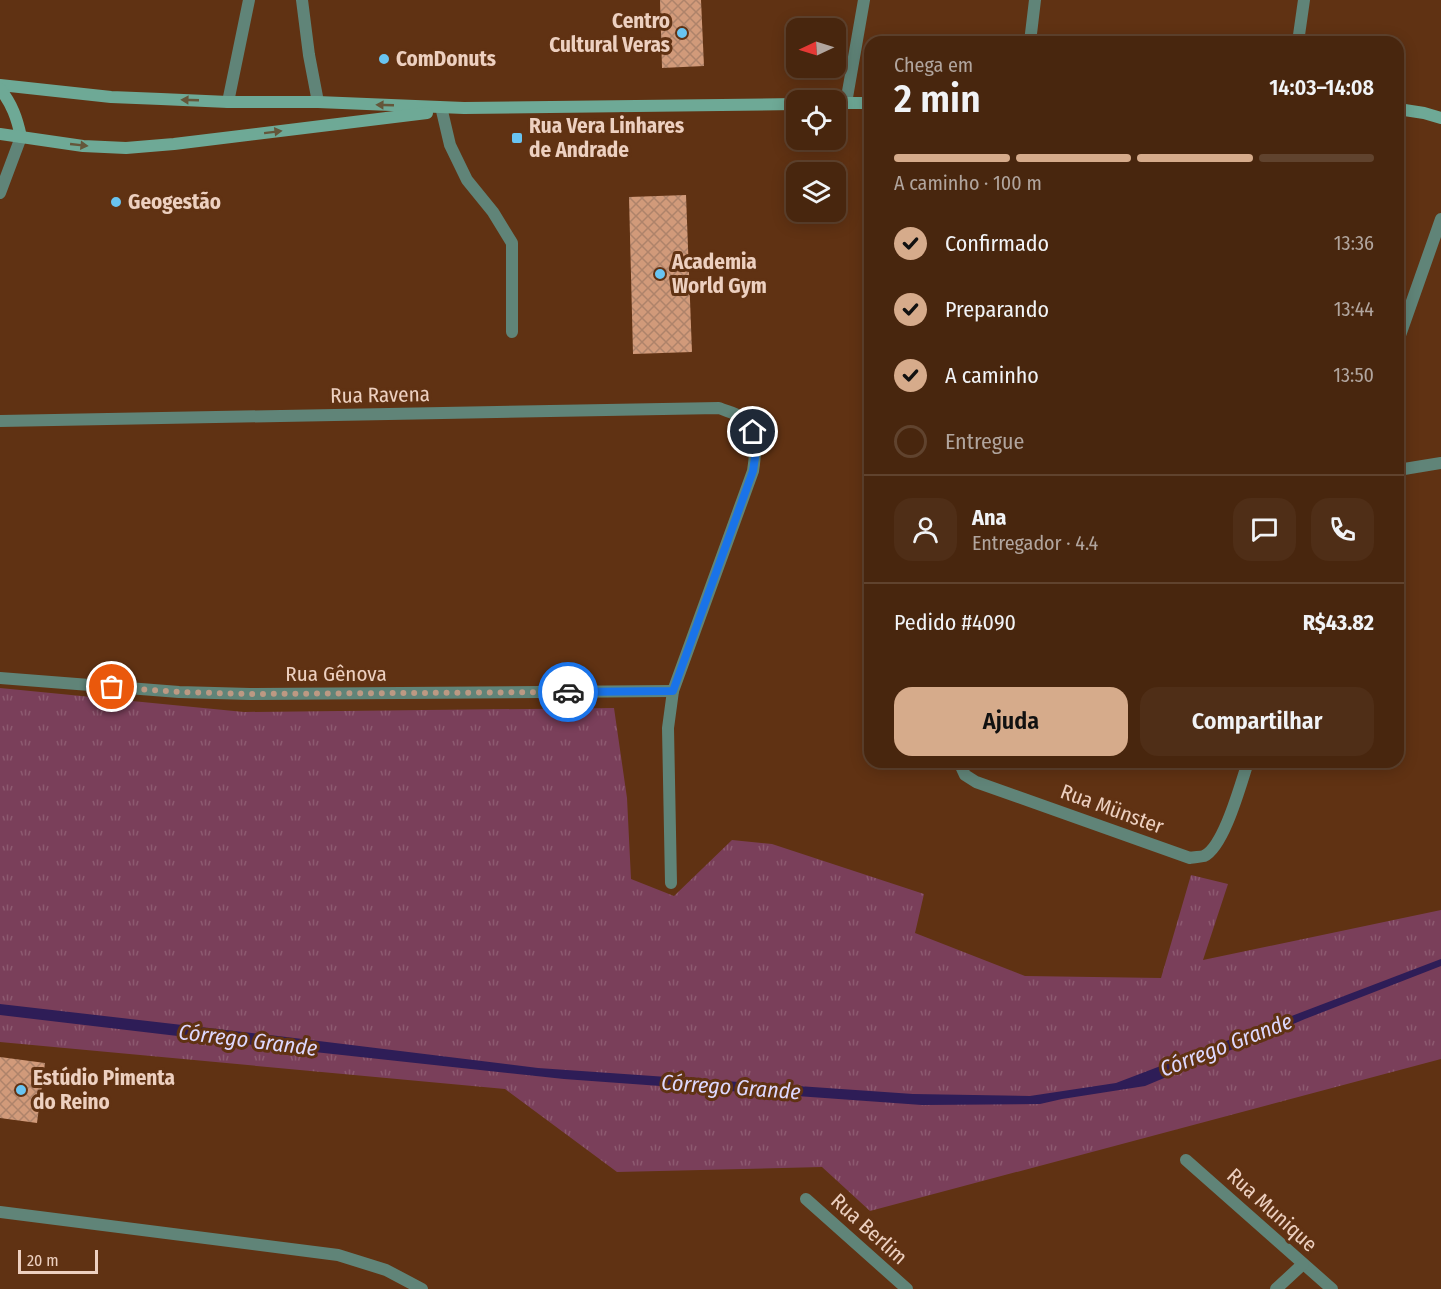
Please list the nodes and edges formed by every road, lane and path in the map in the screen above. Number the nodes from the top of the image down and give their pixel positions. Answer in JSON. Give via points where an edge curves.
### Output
{"nodes":[{"id":1,"x":249,"y":0,"type":"edge"},
{"id":2,"x":302,"y":0,"type":"edge"},
{"id":3,"x":864,"y":0,"type":"edge"},
{"id":4,"x":1035,"y":0,"type":"edge"},
{"id":5,"x":1304,"y":0,"type":"edge"},
{"id":6,"x":1031,"y":36,"type":"edge"},
{"id":7,"x":1299,"y":36,"type":"edge"},
{"id":8,"x":0,"y":87,"type":"edge"},
{"id":9,"x":844,"y":90,"type":"edge"},
{"id":10,"x":228,"y":102,"type":"junction"},
{"id":11,"x":318,"y":102,"type":"junction"},
{"id":12,"x":846,"y":103,"type":"edge"},
{"id":13,"x":864,"y":103,"type":"edge"},
{"id":14,"x":786,"y":104,"type":"edge"},
{"id":15,"x":464,"y":108,"type":"junction"},
{"id":16,"x":1404,"y":110,"type":"edge"},
{"id":17,"x":442,"y":111,"type":"junction"},
{"id":18,"x":1441,"y":118,"type":"edge"},
{"id":19,"x":0,"y":134,"type":"edge"},
{"id":20,"x":21,"y":137,"type":"junction"},
{"id":21,"x":0,"y":193,"type":"edge"},
{"id":22,"x":1441,"y":219,"type":"edge"},
{"id":23,"x":1404,"y":324,"type":"edge"},
{"id":24,"x":512,"y":332,"type":"dead end"},
{"id":25,"x":0,"y":421,"type":"edge"},
{"id":26,"x":1441,"y":463,"type":"edge"},
{"id":27,"x":1404,"y":469,"type":"edge"},
{"id":28,"x":0,"y":678,"type":"edge"},
{"id":29,"x":673,"y":691,"type":"junction"},
{"id":30,"x":962,"y":768,"type":"edge"},
{"id":31,"x":1246,"y":768,"type":"edge"},
{"id":32,"x":670,"y":883,"type":"dead end"},
{"id":33,"x":1186,"y":1160,"type":"dead end"},
{"id":34,"x":806,"y":1199,"type":"dead end"},
{"id":35,"x":0,"y":1212,"type":"edge"},
{"id":36,"x":1303,"y":1264,"type":"junction"},
{"id":37,"x":422,"y":1289,"type":"edge"},
{"id":38,"x":907,"y":1289,"type":"edge"},
{"id":39,"x":1276,"y":1289,"type":"edge"},
{"id":40,"x":1332,"y":1289,"type":"edge"}],
"edges":[{"from":1,"to":10,"type":"street"},
{"from":2,"to":11,"type":"street"},
{"from":3,"to":9,"type":"street"},
{"from":4,"to":6,"type":"street"},
{"from":5,"to":7,"type":"street"},
{"from":10,"to":8,"type":"main road","one_way":true},
{"from":8,"to":20,"type":"main road","via":[[17,118]]},
{"from":10,"to":11,"type":"main road"},
{"from":15,"to":11,"type":"main road","one_way":true},
{"from":12,"to":13,"type":"main road"},
{"from":14,"to":15,"type":"main road"},
{"from":15,"to":17,"type":"main road"},
{"from":16,"to":18,"type":"main road"},
{"from":20,"to":17,"type":"main road","one_way":true,"via":[[126,148]]},
{"from":17,"to":24,"type":"street","via":[[450,146],[467,180],[512,243]]},
{"from":19,"to":20,"type":"main road"},
{"from":20,"to":21,"type":"street"},
{"from":22,"to":23,"type":"street"},
{"from":25,"to":29,"type":"street","name":"Rua Ravena","via":[[719,408],[741,417],[753,432],[753,471]]},
{"from":26,"to":27,"type":"street"},
{"from":28,"to":29,"type":"street","name":"Rua Gênova","via":[[250,694]]},
{"from":29,"to":32,"type":"street","via":[[668,728]]},
{"from":30,"to":31,"type":"street","name":"Rua Münster","via":[[976,782],[1190,858],[1204,856],[1215,848]]},
{"from":33,"to":36,"type":"street","name":"Rua Munique"},
{"from":34,"to":38,"type":"street","name":"Rua Berlim"},
{"from":35,"to":37,"type":"street","via":[[338,1255],[386,1270]]},
{"from":36,"to":39,"type":"street"},
{"from":36,"to":40,"type":"street","name":"Rua Munique"}]}
